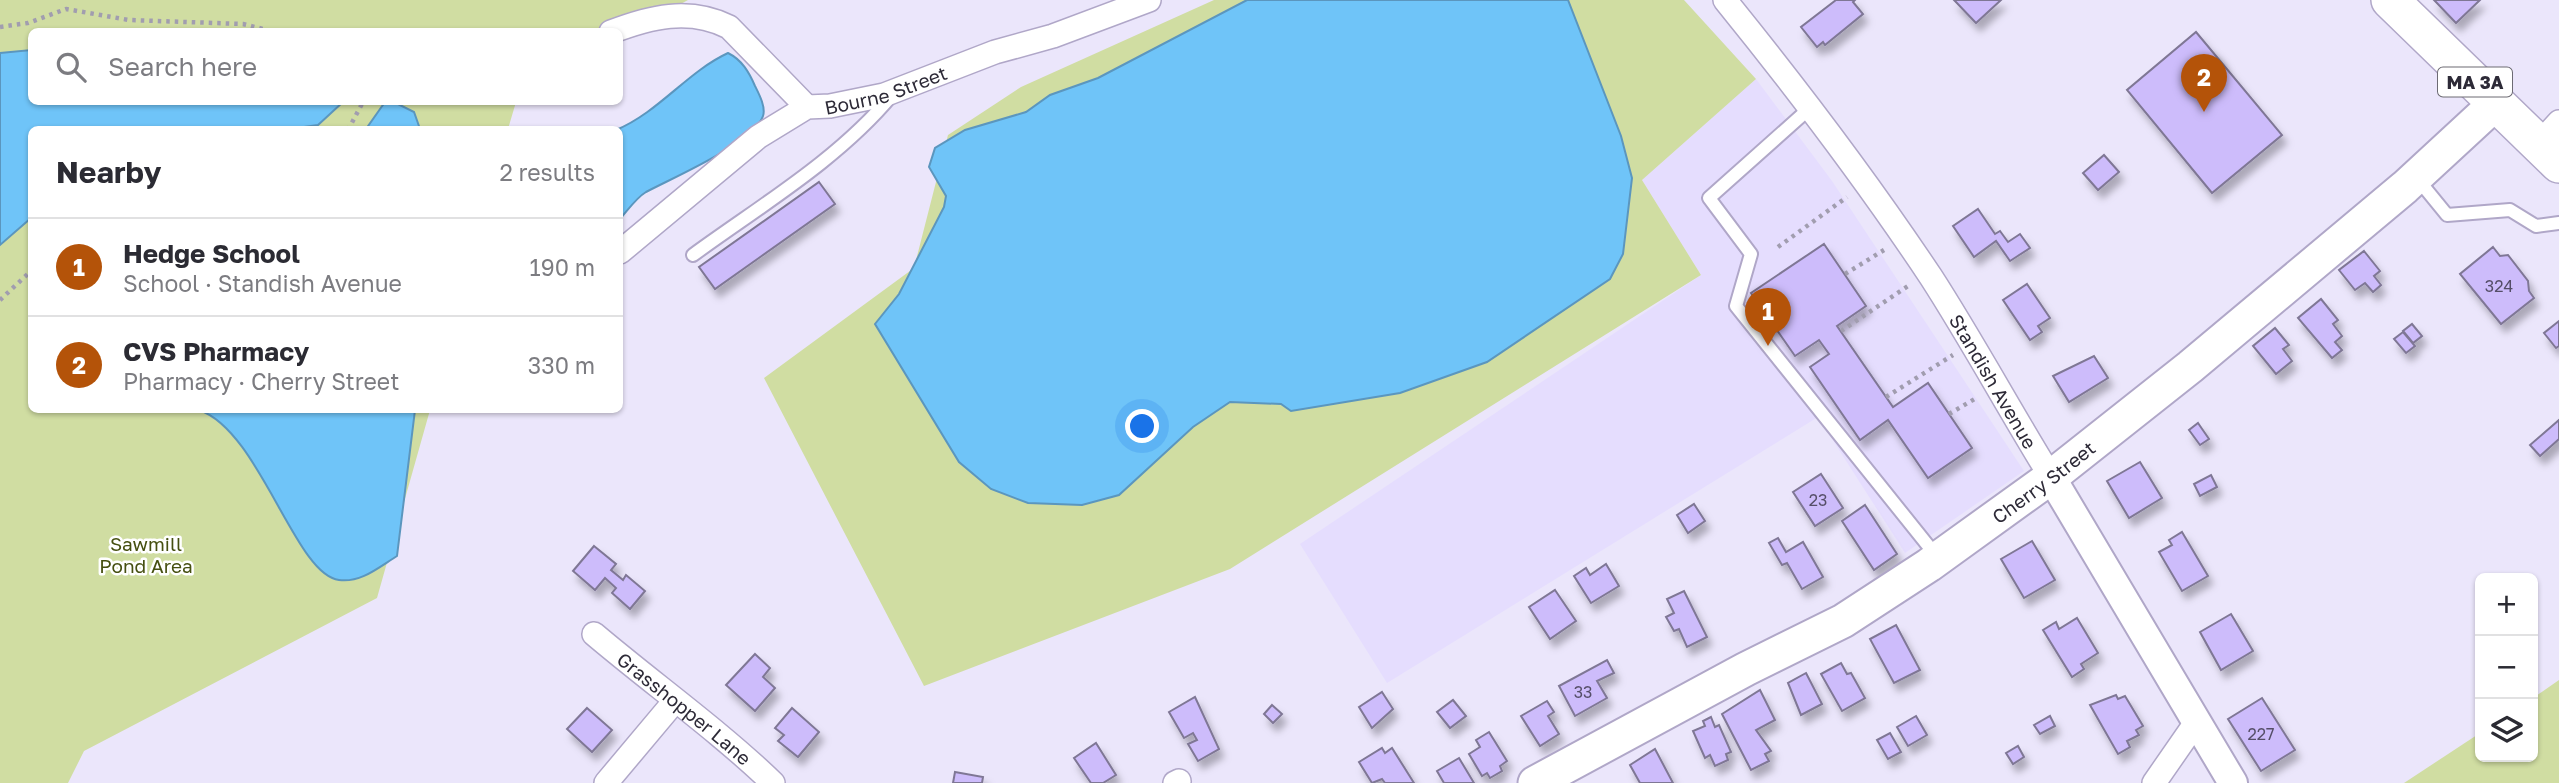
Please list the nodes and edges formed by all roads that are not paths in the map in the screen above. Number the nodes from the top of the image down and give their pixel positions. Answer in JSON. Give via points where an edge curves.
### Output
{"nodes":[{"id":1,"x":1149,"y":0,"type":"edge"},
{"id":2,"x":1726,"y":0,"type":"edge"},
{"id":3,"x":2390,"y":0,"type":"edge"},
{"id":4,"x":621,"y":28,"type":"edge"},
{"id":5,"x":894,"y":92,"type":"junction"},
{"id":6,"x":2496,"y":103,"type":"junction"},
{"id":7,"x":807,"y":107,"type":"junction"},
{"id":8,"x":1811,"y":107,"type":"junction"},
{"id":9,"x":2552,"y":143,"type":"edge"},
{"id":10,"x":2416,"y":176,"type":"junction"},
{"id":11,"x":2559,"y":223,"type":"edge"},
{"id":12,"x":623,"y":249,"type":"edge"},
{"id":13,"x":692,"y":255,"type":"dead end"},
{"id":14,"x":2051,"y":477,"type":"junction"},
{"id":15,"x":1939,"y":558,"type":"junction"},
{"id":16,"x":594,"y":634,"type":"dead end"},
{"id":17,"x":674,"y":702,"type":"junction"},
{"id":18,"x":2197,"y":722,"type":"junction"},
{"id":19,"x":606,"y":783,"type":"edge"},
{"id":20,"x":773,"y":783,"type":"edge"},
{"id":21,"x":1535,"y":783,"type":"edge"},
{"id":22,"x":2154,"y":783,"type":"edge"},
{"id":23,"x":2233,"y":783,"type":"edge"}],
"edges":[{"from":1,"to":5,"type":"street","name":"Bourne Street"},
{"from":2,"to":8,"type":"street","name":"Standish Avenue"},
{"from":3,"to":6,"type":"main road","number":"MA 3A"},
{"from":4,"to":7,"type":"street","via":[[644,19],[686,14],[713,19],[729,27]]},
{"from":5,"to":7,"type":"street","name":"Bourne Street"},
{"from":5,"to":13,"type":"lane","via":[[848,141]]},
{"from":6,"to":9,"type":"main road","number":"MA 3A"},
{"from":6,"to":10,"type":"main road","name":"Cherry Street"},
{"from":7,"to":12,"type":"street","name":"Bourne Street","via":[[758,137]]},
{"from":8,"to":14,"type":"street","name":"Standish Avenue","via":[[1932,279]]},
{"from":8,"to":15,"type":"lane","via":[[1709,198],[1751,254],[1736,306]]},
{"from":10,"to":11,"type":"lane","via":[[2447,215],[2510,211],[2536,226]]},
{"from":10,"to":14,"type":"main road","name":"Cherry Street","via":[[2190,367]]},
{"from":14,"to":15,"type":"main road","name":"Cherry Street"},
{"from":14,"to":18,"type":"street","name":"Standish Avenue"},
{"from":15,"to":21,"type":"main road","name":"Cherry Street","via":[[1843,621]]},
{"from":16,"to":17,"type":"street","name":"Grasshopper Lane"},
{"from":17,"to":19,"type":"street"},
{"from":17,"to":20,"type":"street","name":"Grasshopper Lane"},
{"from":18,"to":22,"type":"street"},
{"from":18,"to":23,"type":"street","name":"Standish Avenue"}]}
